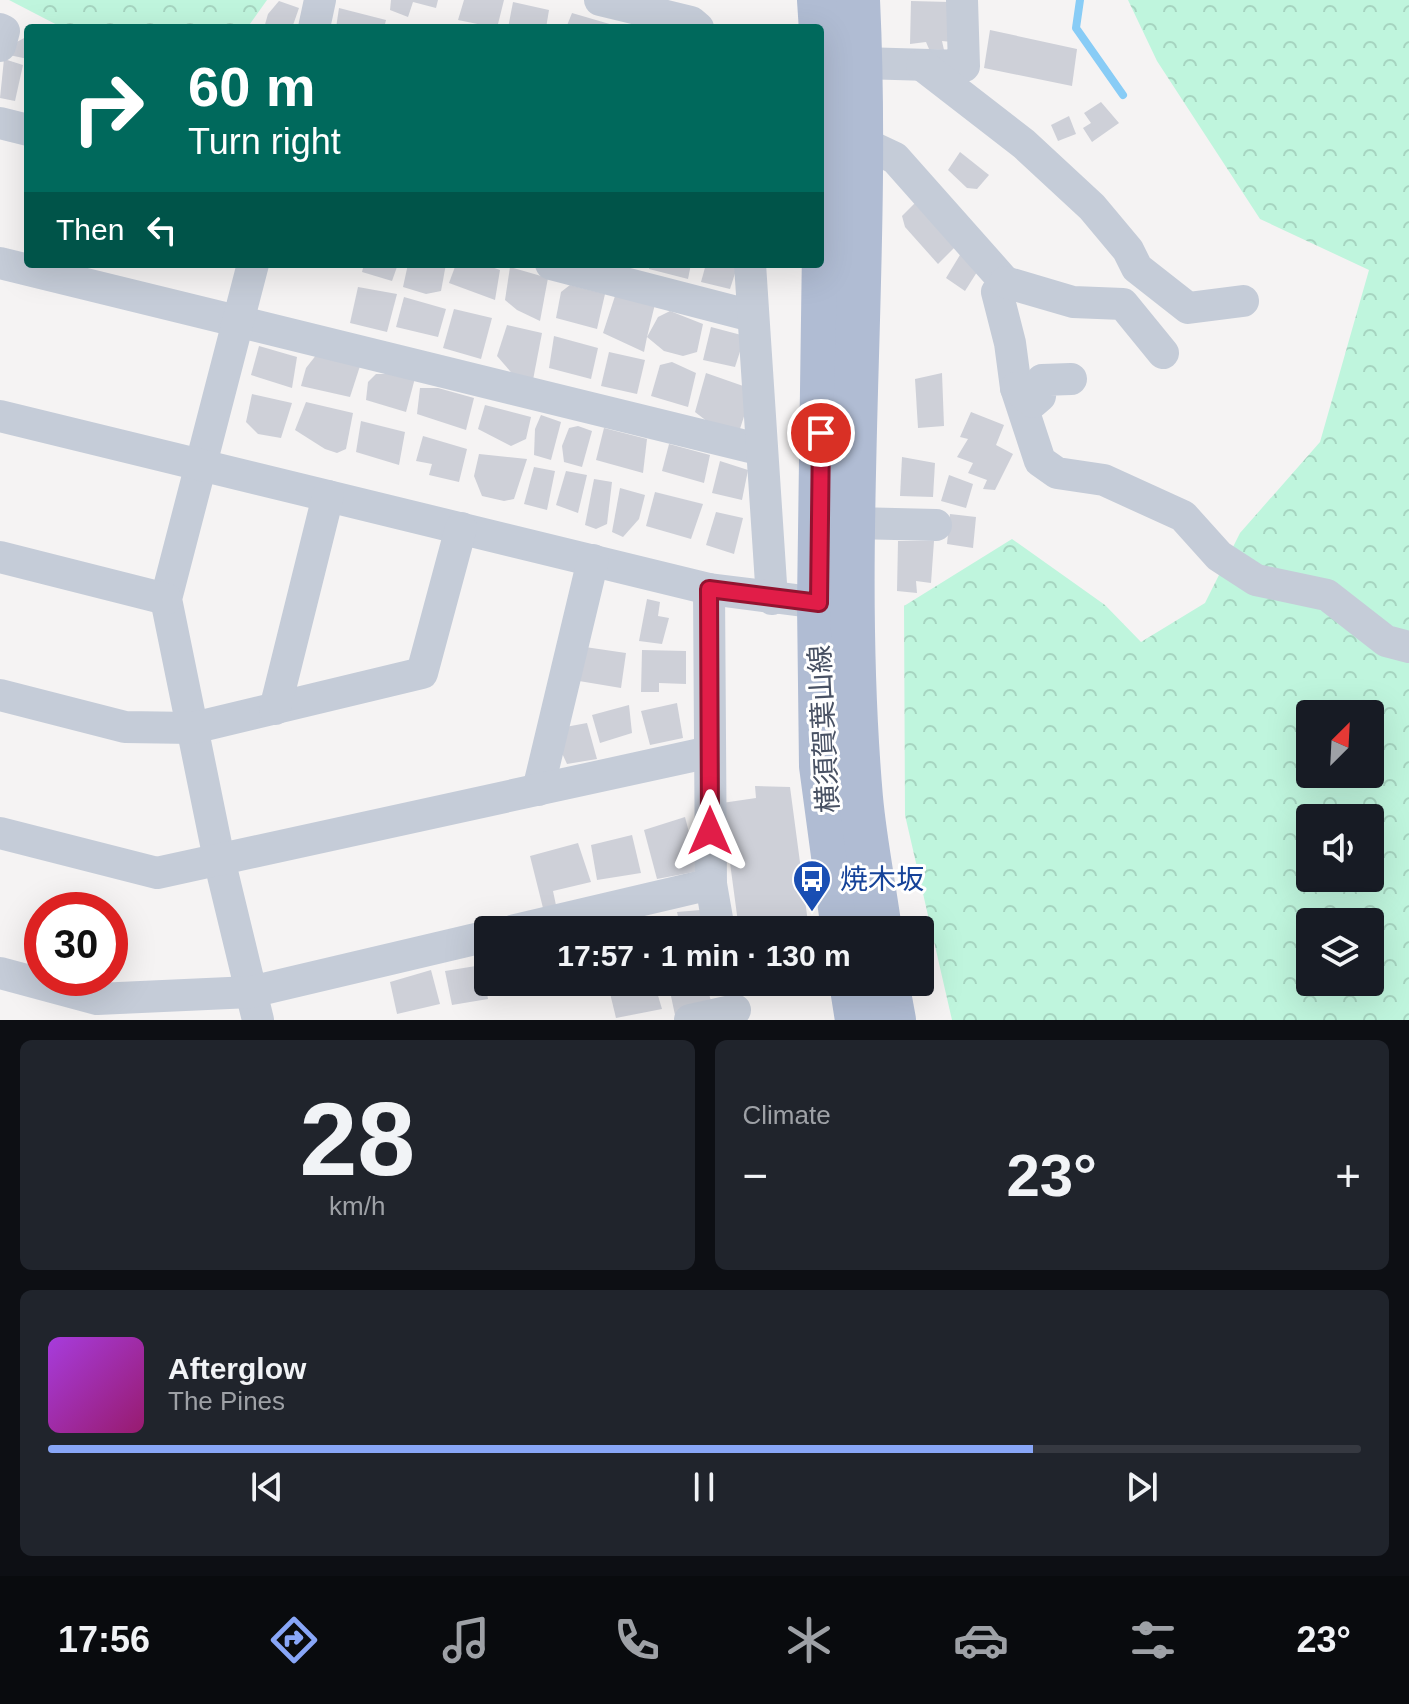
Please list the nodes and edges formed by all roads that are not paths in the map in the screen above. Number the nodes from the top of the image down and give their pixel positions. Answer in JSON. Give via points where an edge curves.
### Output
{"nodes":[{"id":1,"x":320,"y":0,"type":"edge"},
{"id":2,"x":603,"y":0,"type":"edge"},
{"id":3,"x":819,"y":0,"type":"edge"},
{"id":4,"x":858,"y":0,"type":"edge"},
{"id":5,"x":962,"y":0,"type":"edge"},
{"id":6,"x":315,"y":24,"type":"edge"},
{"id":7,"x":693,"y":24,"type":"edge"},
{"id":8,"x":821,"y":24,"type":"edge"},
{"id":9,"x":0,"y":29,"type":"edge"},
{"id":10,"x":0,"y":46,"type":"edge"},
{"id":11,"x":861,"y":63,"type":"junction"},
{"id":12,"x":922,"y":65,"type":"junction"},
{"id":13,"x":824,"y":76,"type":"edge"},
{"id":14,"x":0,"y":123,"type":"edge"},
{"id":15,"x":24,"y":129,"type":"edge"},
{"id":16,"x":861,"y":142,"type":"junction"},
{"id":17,"x":824,"y":249,"type":"edge"},
{"id":18,"x":0,"y":263,"type":"edge"},
{"id":19,"x":252,"y":268,"type":"edge"},
{"id":20,"x":566,"y":268,"type":"edge"},
{"id":21,"x":750,"y":268,"type":"edge"},
{"id":22,"x":824,"y":268,"type":"edge"},
{"id":23,"x":1005,"y":282,"type":"junction"},
{"id":24,"x":1243,"y":301,"type":"dead end"},
{"id":25,"x":752,"y":316,"type":"junction"},
{"id":26,"x":238,"y":322,"type":"junction"},
{"id":27,"x":1163,"y":353,"type":"dead end"},
{"id":28,"x":1071,"y":379,"type":"dead end"},
{"id":29,"x":1016,"y":388,"type":"junction"},
{"id":30,"x":0,"y":416,"type":"edge"},
{"id":31,"x":762,"y":450,"type":"junction"},
{"id":32,"x":204,"y":465,"type":"junction"},
{"id":33,"x":328,"y":496,"type":"junction"},
{"id":34,"x":854,"y":523,"type":"junction"},
{"id":35,"x":936,"y":525,"type":"dead end"},
{"id":36,"x":461,"y":528,"type":"junction"},
{"id":37,"x":0,"y":557,"type":"edge"},
{"id":38,"x":593,"y":560,"type":"junction"},
{"id":39,"x":709,"y":589,"type":"junction"},
{"id":40,"x":166,"y":599,"type":"junction"},
{"id":41,"x":772,"y":599,"type":"junction"},
{"id":42,"x":819,"y":603,"type":"junction"},
{"id":43,"x":1409,"y":647,"type":"edge"},
{"id":44,"x":0,"y":695,"type":"edge"},
{"id":45,"x":275,"y":709,"type":"junction"},
{"id":46,"x":193,"y":728,"type":"junction"},
{"id":47,"x":710,"y":752,"type":"junction"},
{"id":48,"x":538,"y":790,"type":"junction"},
{"id":49,"x":0,"y":833,"type":"edge"},
{"id":50,"x":219,"y":859,"type":"junction"},
{"id":51,"x":711,"y":884,"type":"junction"},
{"id":52,"x":575,"y":916,"type":"edge"},
{"id":53,"x":717,"y":916,"type":"edge"},
{"id":54,"x":841,"y":916,"type":"edge"},
{"id":55,"x":878,"y":916,"type":"edge"},
{"id":56,"x":474,"y":940,"type":"edge"},
{"id":57,"x":0,"y":973,"type":"edge"},
{"id":58,"x":853,"y":996,"type":"edge"},
{"id":59,"x":890,"y":996,"type":"edge"},
{"id":60,"x":734,"y":1004,"type":"edge"},
{"id":61,"x":254,"y":1006,"type":"edge"},
{"id":62,"x":95,"y":1009,"type":"edge"},
{"id":63,"x":690,"y":1020,"type":"edge"},
{"id":64,"x":857,"y":1020,"type":"edge"},
{"id":65,"x":894,"y":1020,"type":"edge"}],
"edges":[{"from":1,"to":6,"type":"street"},
{"from":2,"to":7,"type":"street"},
{"from":3,"to":8,"type":"main road","name":"横須賀葉山線"},
{"from":4,"to":11,"type":"main road","name":"横須賀葉山線"},
{"from":5,"to":12,"type":"street","via":[[964,66]]},
{"from":9,"to":10,"type":"street"},
{"from":11,"to":12,"type":"street"},
{"from":11,"to":16,"type":"main road","name":"横須賀葉山線"},
{"from":12,"to":24,"type":"street","via":[[1024,144],[1092,207],[1137,268],[1188,308]]},
{"from":13,"to":17,"type":"main road","name":"横須賀葉山線"},
{"from":14,"to":15,"type":"street"},
{"from":16,"to":23,"type":"street","via":[[895,158]]},
{"from":16,"to":34,"type":"main road","name":"横須賀葉山線"},
{"from":18,"to":26,"type":"street"},
{"from":19,"to":26,"type":"street"},
{"from":20,"to":25,"type":"street"},
{"from":21,"to":25,"type":"street"},
{"from":22,"to":42,"type":"main road","name":"横須賀葉山線"},
{"from":23,"to":27,"type":"street","via":[[1073,302],[1123,304]]},
{"from":23,"to":29,"type":"street","via":[[997,292]]},
{"from":25,"to":31,"type":"street"},
{"from":26,"to":31,"type":"street"},
{"from":26,"to":32,"type":"street"},
{"from":28,"to":29,"type":"street","via":[[1042,380],[1040,396],[1033,402]]},
{"from":29,"to":43,"type":"street","via":[[1040,461],[1057,473],[1104,480],[1183,516],[1219,556],[1256,580],[1327,595],[1386,641]]},
{"from":30,"to":32,"type":"street"},
{"from":31,"to":41,"type":"street"},
{"from":32,"to":33,"type":"street"},
{"from":32,"to":40,"type":"street"},
{"from":33,"to":36,"type":"street"},
{"from":33,"to":45,"type":"street"},
{"from":34,"to":35,"type":"street"},
{"from":34,"to":55,"type":"main road","name":"横須賀葉山線","via":[[861,798]]},
{"from":36,"to":38,"type":"street"},
{"from":36,"to":45,"type":"street","via":[[422,673]]},
{"from":37,"to":40,"type":"street"},
{"from":38,"to":39,"type":"street"},
{"from":38,"to":48,"type":"street"},
{"from":39,"to":41,"type":"street"},
{"from":39,"to":47,"type":"street"},
{"from":40,"to":46,"type":"street"},
{"from":41,"to":42,"type":"street"},
{"from":42,"to":54,"type":"main road","name":"横須賀葉山線","via":[[821,766]]},
{"from":44,"to":46,"type":"street","via":[[125,727]]},
{"from":45,"to":46,"type":"street"},
{"from":46,"to":50,"type":"street"},
{"from":47,"to":48,"type":"street"},
{"from":47,"to":51,"type":"street"},
{"from":48,"to":50,"type":"street"},
{"from":49,"to":50,"type":"street","via":[[157,873]]},
{"from":50,"to":61,"type":"street"},
{"from":51,"to":52,"type":"street"},
{"from":51,"to":53,"type":"street"},
{"from":56,"to":61,"type":"street"},
{"from":57,"to":62,"type":"street"},
{"from":58,"to":64,"type":"main road"},
{"from":59,"to":65,"type":"main road"},
{"from":60,"to":63,"type":"street"},
{"from":61,"to":62,"type":"street"}]}
